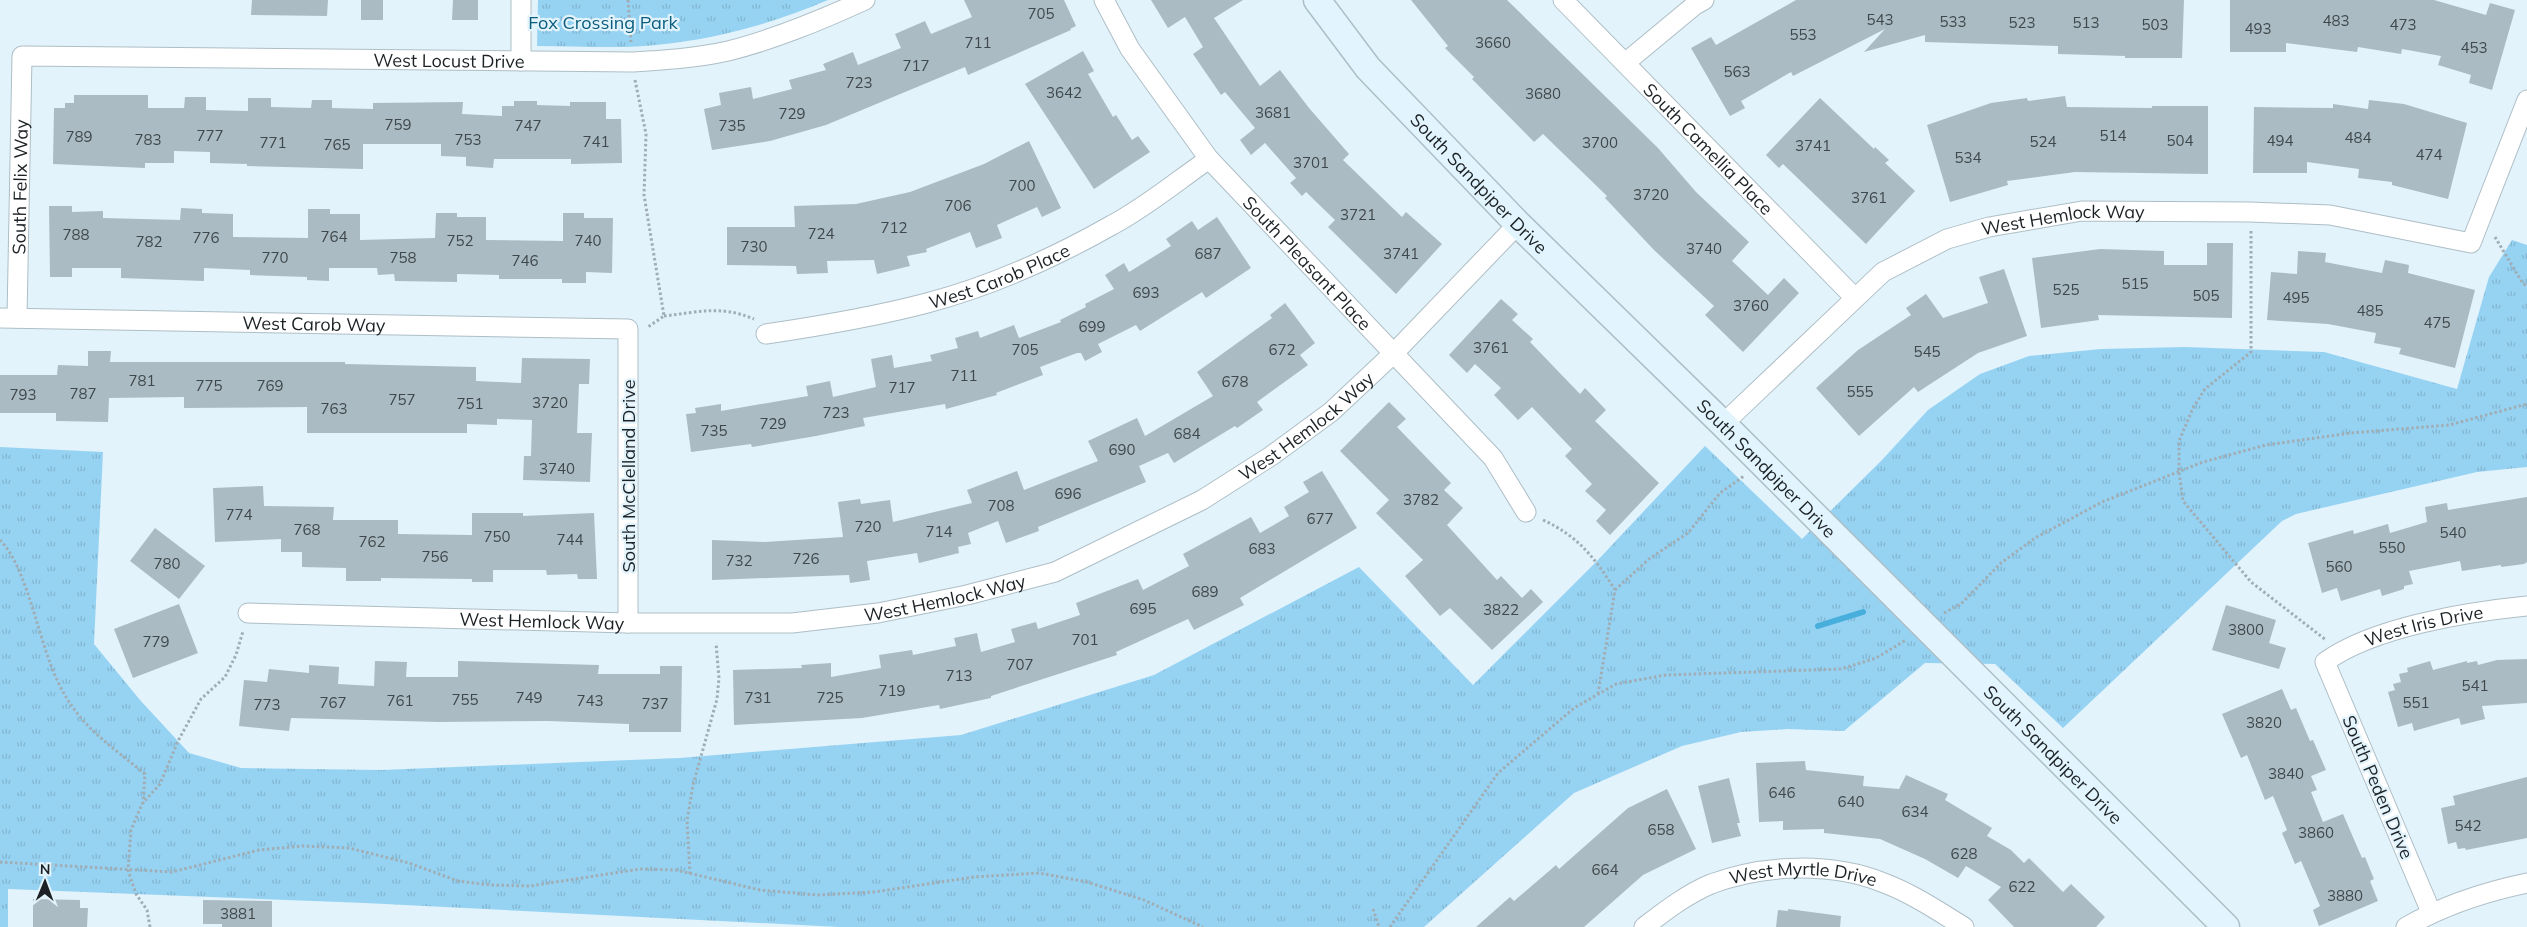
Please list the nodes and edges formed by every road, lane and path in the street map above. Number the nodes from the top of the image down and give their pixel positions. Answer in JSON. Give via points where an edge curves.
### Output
{"nodes":[{"id":1,"x":521,"y":0,"type":"edge"},
{"id":2,"x":628,"y":0,"type":"edge"},
{"id":3,"x":865,"y":0,"type":"edge"},
{"id":4,"x":1104,"y":0,"type":"edge"},
{"id":5,"x":1317,"y":0,"type":"edge"},
{"id":6,"x":1563,"y":0,"type":"edge"},
{"id":7,"x":1704,"y":0,"type":"edge"},
{"id":8,"x":632,"y":45,"type":"dead end"},
{"id":9,"x":22,"y":56,"type":"joint"},
{"id":10,"x":521,"y":61,"type":"junction"},
{"id":11,"x":1625,"y":62,"type":"junction"},
{"id":12,"x":635,"y":77,"type":"dead end"},
{"id":13,"x":2527,"y":100,"type":"edge"},
{"id":14,"x":1209,"y":159,"type":"junction"},
{"id":15,"x":2250,"y":212,"type":"junction"},
{"id":16,"x":2481,"y":214,"type":"junction"},
{"id":17,"x":1518,"y":224,"type":"junction"},
{"id":18,"x":2527,"y":287,"type":"edge"},
{"id":19,"x":1854,"y":297,"type":"junction"},
{"id":20,"x":664,"y":316,"type":"junction"},
{"id":21,"x":9,"y":318,"type":"edge"},
{"id":22,"x":628,"y":329,"type":"joint"},
{"id":23,"x":785,"y":331,"type":"junction"},
{"id":24,"x":766,"y":334,"type":"dead end"},
{"id":25,"x":628,"y":349,"type":"junction"},
{"id":26,"x":1395,"y":352,"type":"junction"},
{"id":27,"x":1723,"y":424,"type":"junction"},
{"id":28,"x":1760,"y":463,"type":"junction"},
{"id":29,"x":1526,"y":512,"type":"joint"},
{"id":30,"x":0,"y":540,"type":"edge"},
{"id":31,"x":1615,"y":590,"type":"junction"},
{"id":32,"x":2527,"y":606,"type":"edge"},
{"id":33,"x":248,"y":614,"type":"joint"},
{"id":34,"x":628,"y":623,"type":"junction"},
{"id":35,"x":714,"y":623,"type":"junction"},
{"id":36,"x":2332,"y":657,"type":"junction"},
{"id":37,"x":1598,"y":694,"type":"dead end"},
{"id":38,"x":142,"y":804,"type":"junction"},
{"id":39,"x":0,"y":862,"type":"edge"},
{"id":40,"x":128,"y":870,"type":"junction"},
{"id":41,"x":690,"y":874,"type":"junction"},
{"id":42,"x":2527,"y":883,"type":"edge"},
{"id":43,"x":1373,"y":909,"type":"dead end"},
{"id":44,"x":2431,"y":912,"type":"junction"},
{"id":45,"x":150,"y":927,"type":"edge"},
{"id":46,"x":1203,"y":927,"type":"edge"},
{"id":47,"x":1379,"y":927,"type":"edge"},
{"id":48,"x":1644,"y":927,"type":"edge"},
{"id":49,"x":1964,"y":927,"type":"edge"},
{"id":50,"x":2226,"y":927,"type":"edge"},
{"id":51,"x":2406,"y":927,"type":"edge"}],
"edges":[{"from":1,"to":10,"type":"street"},
{"from":2,"to":8,"type":"path"},
{"from":3,"to":10,"type":"street","name":"West Locust Drive","via":[[790,32],[728,51],[633,62]]},
{"from":4,"to":14,"type":"street","name":"South Pleasant Place","via":[[1130,49]]},
{"from":5,"to":17,"type":"street","name":"South Sandpiper Drive","via":[[1368,68]]},
{"from":6,"to":11,"type":"street","name":"South Camellia Place"},
{"from":7,"to":11,"type":"street"},
{"from":9,"to":10,"type":"street","name":"West Locust Drive"},
{"from":9,"to":21,"type":"street","name":"South Felix Way"},
{"from":11,"to":19,"type":"street","name":"South Camellia Place"},
{"from":12,"to":20,"type":"path","via":[[646,134],[644,195]]},
{"from":13,"to":16,"type":"street"},
{"from":14,"to":23,"type":"street","name":"West Carob Place","via":[[1113,225],[984,285],[864,318]]},
{"from":14,"to":26,"type":"street","name":"South Pleasant Place"},
{"from":15,"to":16,"type":"street","name":"West Hemlock Way","via":[[2330,215],[2471,243]]},
{"from":15,"to":19,"type":"street","name":"West Hemlock Way","via":[[2082,211],[2031,218],[1947,239],[1883,272]]},
{"from":15,"to":36,"type":"path","via":[[2251,352],[2205,389],[2193,408],[2178,441],[2183,501],[2251,582],[2309,625]]},
{"from":16,"to":18,"type":"path"},
{"from":17,"to":26,"type":"street","name":"West Hemlock Way"},
{"from":17,"to":27,"type":"street","name":"South Sandpiper Drive"},
{"from":19,"to":27,"type":"street","name":"West Hemlock Way"},
{"from":20,"to":23,"type":"path","via":[[734,310]]},
{"from":20,"to":25,"type":"path","via":[[648,326]]},
{"from":21,"to":22,"type":"street","name":"West Carob Way"},
{"from":22,"to":25,"type":"street","name":"South McClelland Drive"},
{"from":23,"to":24,"type":"street","name":"West Carob Place"},
{"from":25,"to":34,"type":"street","name":"South McClelland Drive"},
{"from":26,"to":29,"type":"street","name":"South Pleasant Place","via":[[1493,458]]},
{"from":26,"to":35,"type":"street","name":"West Hemlock Way","via":[[1331,412],[1271,456],[1202,500],[1055,572],[967,595],[878,613],[792,623]]},
{"from":27,"to":28,"type":"street","name":"South Sandpiper Drive"},
{"from":28,"to":31,"type":"path","via":[[1720,493],[1688,533],[1649,559]]},
{"from":28,"to":50,"type":"street","name":"South Sandpiper Drive"},
{"from":29,"to":31,"type":"path","via":[[1565,531],[1596,561]]},
{"from":30,"to":38,"type":"path","via":[[15,561],[45,653],[73,709],[110,748],[145,774]]},
{"from":31,"to":37,"type":"path"},
{"from":32,"to":36,"type":"street","name":"West Iris Drive","via":[[2497,609],[2380,635]]},
{"from":33,"to":34,"type":"street","name":"West Hemlock Way"},
{"from":33,"to":38,"type":"path","via":[[236,655],[225,678],[201,700],[178,741],[160,784]]},
{"from":34,"to":35,"type":"street","name":"West Hemlock Way"},
{"from":35,"to":41,"type":"path","via":[[719,678],[717,699],[693,785],[687,821]]},
{"from":36,"to":44,"type":"street","name":"South Peden Drive"},
{"from":38,"to":40,"type":"path","via":[[131,830]]},
{"from":39,"to":40,"type":"path"},
{"from":40,"to":41,"type":"path","via":[[172,872],[259,850],[302,846],[349,848],[409,863],[458,881],[490,885],[530,886],[640,869],[676,870]]},
{"from":40,"to":45,"type":"path","via":[[136,894],[147,910]]},
{"from":41,"to":46,"type":"path","via":[[760,890],[817,895],[874,892],[974,877],[1039,874],[1087,882],[1144,900]]},
{"from":42,"to":44,"type":"street","via":[[2488,891]]},
{"from":43,"to":47,"type":"path"},
{"from":44,"to":51,"type":"street"},
{"from":48,"to":49,"type":"street","name":"West Myrtle Drive","via":[[1671,906],[1711,884],[1751,873],[1806,868],[1841,871],[1883,882],[1921,900]]}]}
